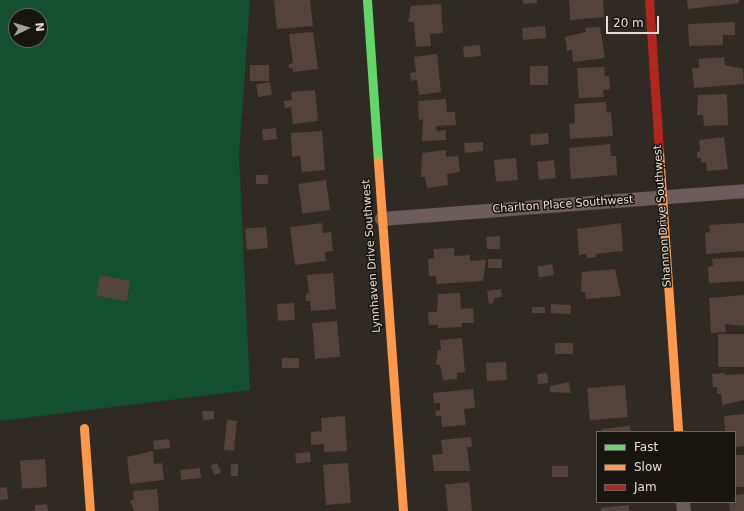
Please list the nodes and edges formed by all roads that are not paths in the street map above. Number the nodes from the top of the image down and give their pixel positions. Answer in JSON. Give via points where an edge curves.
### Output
{"nodes":[{"id":1,"x":367,"y":0,"type":"edge"},
{"id":2,"x":649,"y":0,"type":"edge"},
{"id":3,"x":744,"y":191,"type":"edge"},
{"id":4,"x":661,"y":198,"type":"junction"},
{"id":5,"x":382,"y":219,"type":"junction"},
{"id":6,"x":84,"y":428,"type":"dead end"},
{"id":7,"x":678,"y":431,"type":"edge"},
{"id":8,"x":90,"y":511,"type":"edge"},
{"id":9,"x":403,"y":511,"type":"edge"}],
"edges":[{"from":1,"to":5,"type":"street","name":"Lynnhaven Drive Southwest"},
{"from":2,"to":4,"type":"street","name":"Shannon Drive Southwest"},
{"from":3,"to":4,"type":"street","name":"Charlton Place Southwest"},
{"from":4,"to":5,"type":"street","name":"Charlton Place Southwest"},
{"from":4,"to":7,"type":"street","name":"Shannon Drive Southwest"},
{"from":5,"to":9,"type":"street","name":"Lynnhaven Drive Southwest"},
{"from":6,"to":8,"type":"street"}]}
